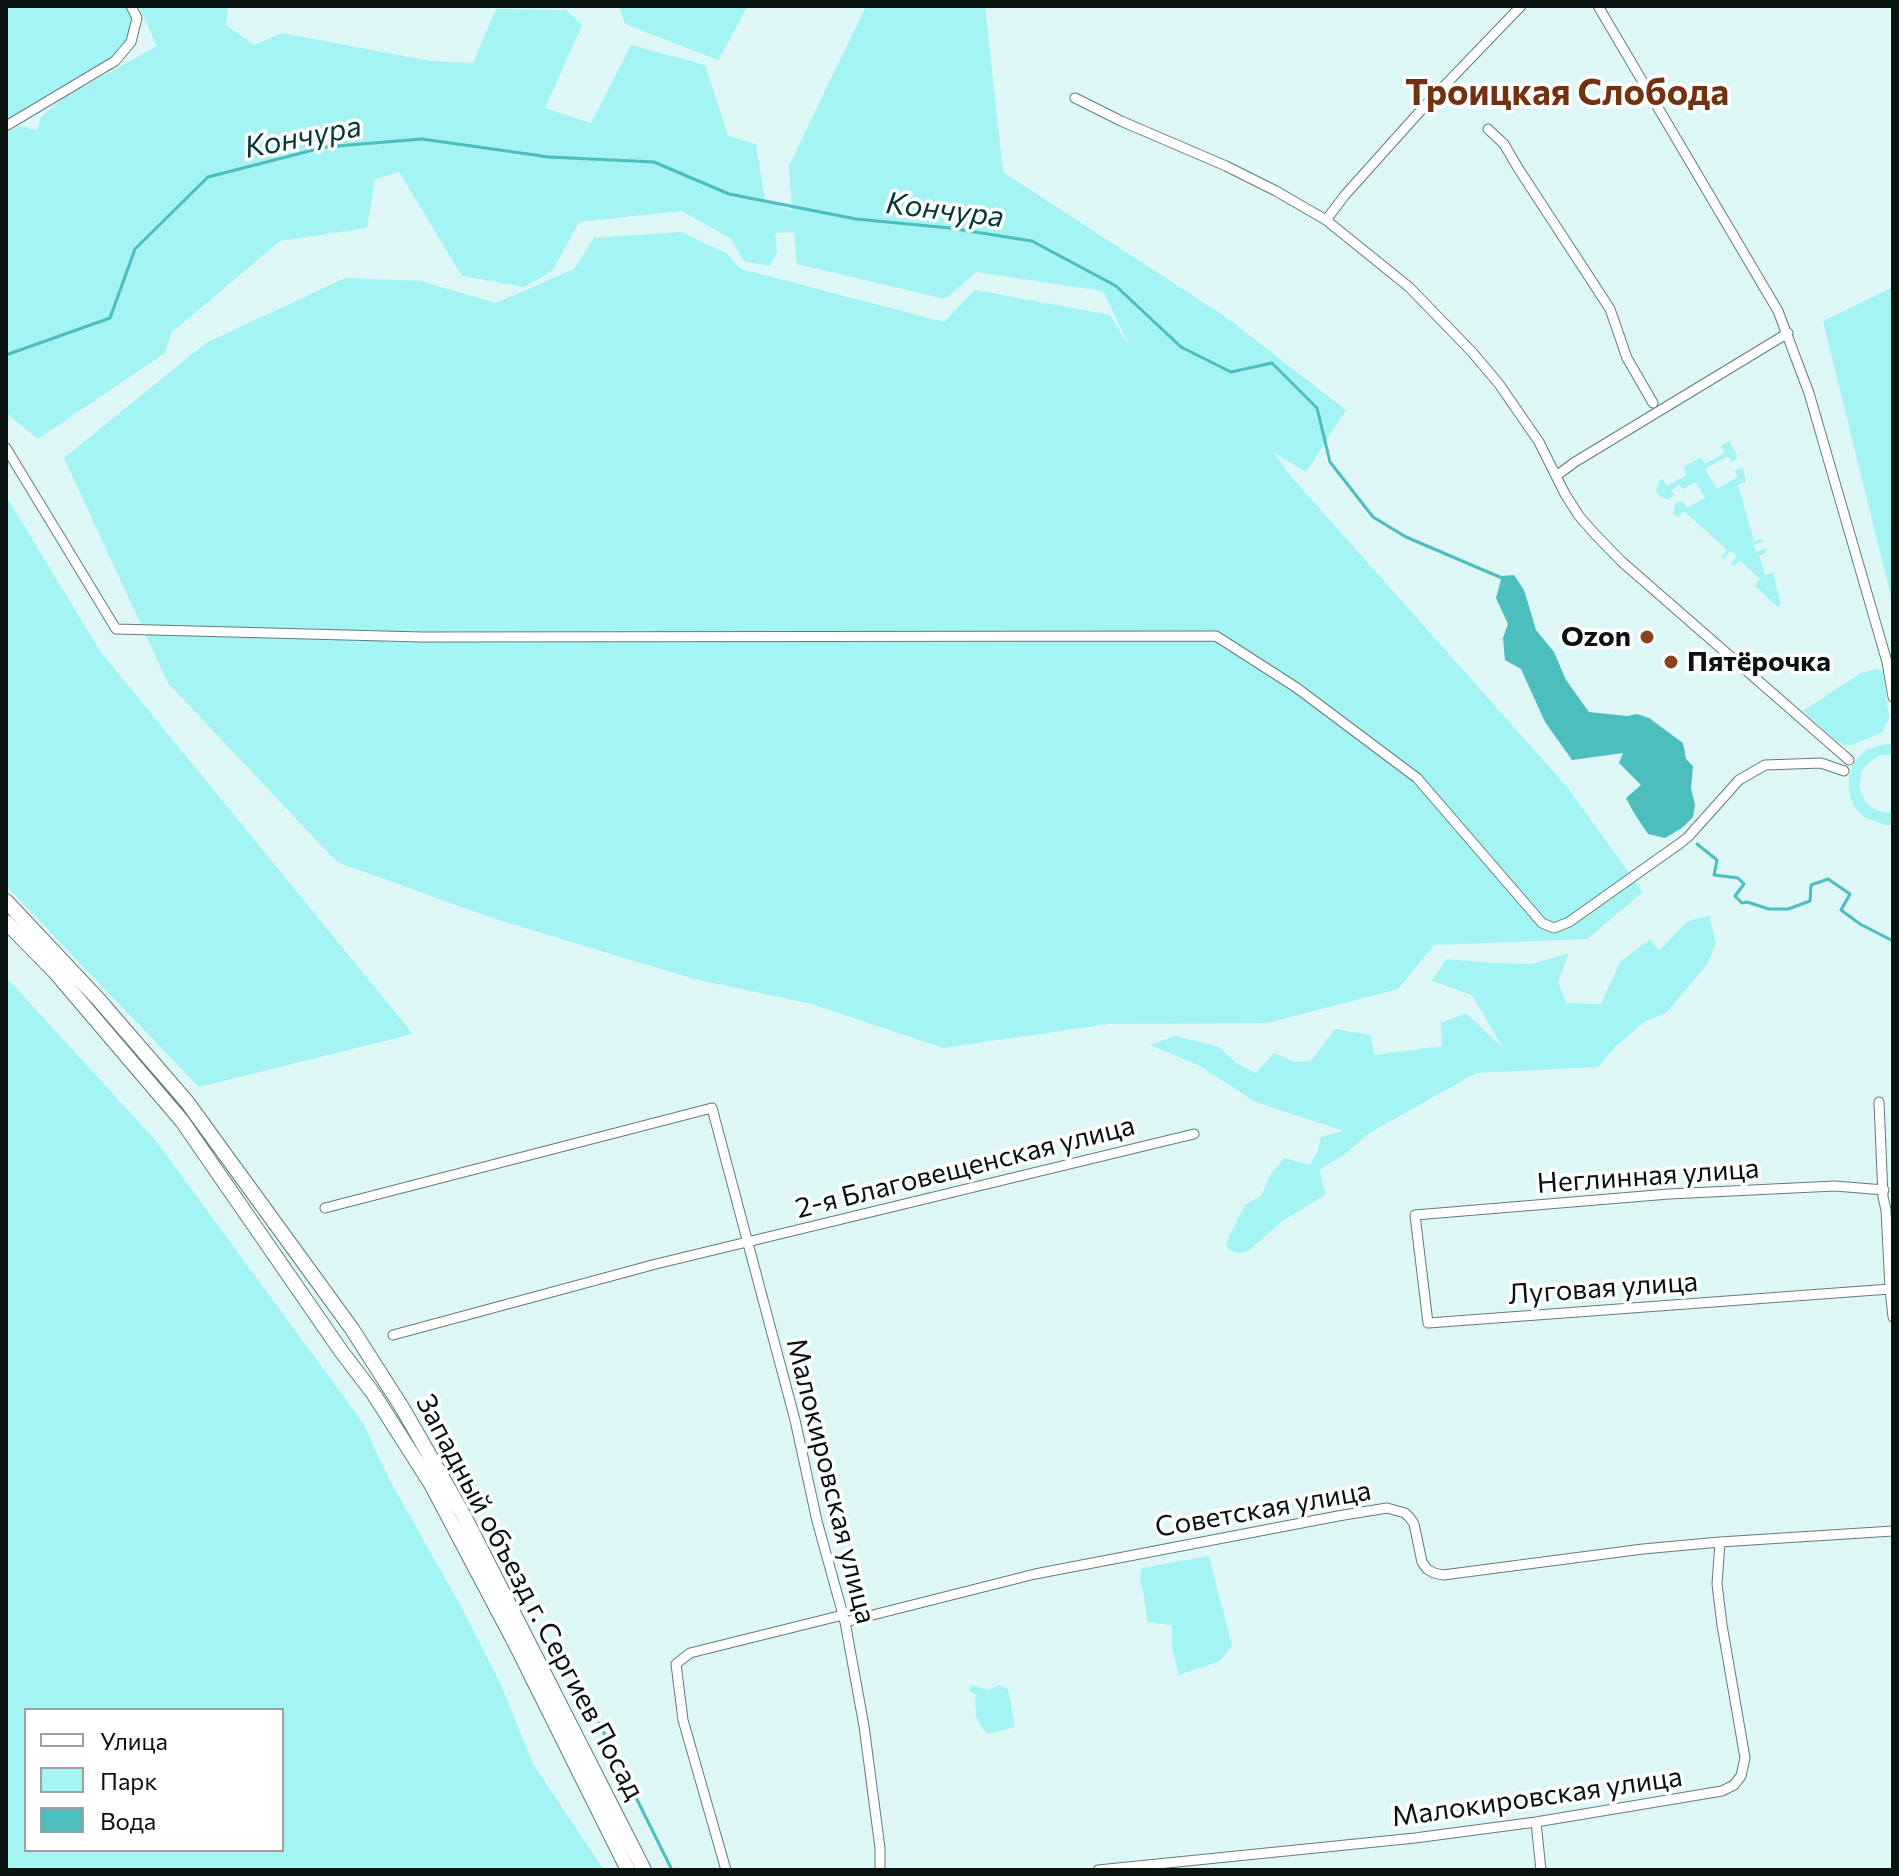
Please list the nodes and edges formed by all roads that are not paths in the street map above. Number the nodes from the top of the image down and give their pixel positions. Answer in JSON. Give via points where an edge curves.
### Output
{"nodes":[{"id":1,"x":131,"y":6,"type":"edge"},
{"id":2,"x":1521,"y":6,"type":"edge"},
{"id":3,"x":1598,"y":6,"type":"edge"},
{"id":4,"x":1075,"y":98,"type":"dead end"},
{"id":5,"x":6,"y":126,"type":"edge"},
{"id":6,"x":1488,"y":129,"type":"dead end"},
{"id":7,"x":1326,"y":220,"type":"junction"},
{"id":8,"x":1788,"y":333,"type":"junction"},
{"id":9,"x":1653,"y":403,"type":"dead end"},
{"id":10,"x":6,"y":448,"type":"edge"},
{"id":11,"x":1556,"y":476,"type":"junction"},
{"id":12,"x":1893,"y":697,"type":"edge"},
{"id":13,"x":1849,"y":760,"type":"dead end"},
{"id":14,"x":1844,"y":771,"type":"dead end"},
{"id":15,"x":6,"y":901,"type":"edge"},
{"id":16,"x":6,"y":922,"type":"edge"},
{"id":17,"x":1879,"y":1102,"type":"dead end"},
{"id":18,"x":1194,"y":1134,"type":"dead end"},
{"id":19,"x":1884,"y":1190,"type":"junction"},
{"id":20,"x":325,"y":1208,"type":"dead end"},
{"id":21,"x":1890,"y":1209,"type":"edge"},
{"id":22,"x":1415,"y":1215,"type":"joint"},
{"id":23,"x":747,"y":1243,"type":"junction"},
{"id":24,"x":1890,"y":1289,"type":"junction"},
{"id":25,"x":1893,"y":1317,"type":"edge"},
{"id":26,"x":393,"y":1335,"type":"dead end"},
{"id":27,"x":1893,"y":1531,"type":"edge"},
{"id":28,"x":1720,"y":1542,"type":"junction"},
{"id":29,"x":844,"y":1619,"type":"junction"},
{"id":30,"x":1536,"y":1822,"type":"junction"},
{"id":31,"x":628,"y":1870,"type":"edge"},
{"id":32,"x":644,"y":1870,"type":"edge"},
{"id":33,"x":726,"y":1870,"type":"edge"},
{"id":34,"x":880,"y":1870,"type":"edge"},
{"id":35,"x":1098,"y":1870,"type":"edge"},
{"id":36,"x":1541,"y":1870,"type":"edge"}],
"edges":[{"from":1,"to":5,"type":"street","via":[[137,18],[131,42],[115,61]]},
{"from":2,"to":7,"type":"street"},
{"from":3,"to":8,"type":"street"},
{"from":4,"to":7,"type":"street","via":[[1226,166]]},
{"from":6,"to":9,"type":"street","via":[[1504,144],[1610,309],[1627,358]]},
{"from":7,"to":11,"type":"street","via":[[1409,287],[1472,352],[1539,442]]},
{"from":8,"to":11,"type":"street"},
{"from":8,"to":12,"type":"street"},
{"from":10,"to":14,"type":"street","via":[[116,629],[422,637],[1216,636],[1297,688],[1417,778],[1542,923],[1554,928],[1679,844],[1739,780],[1765,765],[1821,763]]},
{"from":11,"to":13,"type":"street","via":[[1579,516],[1621,561]]},
{"from":15,"to":32,"type":"main road","name":"Западный объезд г. Сергиев Посад","via":[[187,1102],[352,1329],[462,1512]]},
{"from":16,"to":31,"type":"main road","name":"Западный объезд г. Сергиев Посад","via":[[73,991],[182,1121],[373,1393],[431,1484]]},
{"from":17,"to":19,"type":"street"},
{"from":18,"to":23,"type":"street","name":"2-я Благовещенская улица"},
{"from":19,"to":21,"type":"street"},
{"from":19,"to":22,"type":"street","name":"Неглинная улица","via":[[1835,1186],[1669,1194]]},
{"from":20,"to":23,"type":"street","name":"Малокировская улица","via":[[712,1108]]},
{"from":21,"to":24,"type":"street"},
{"from":22,"to":24,"type":"street","name":"Луговая улица","via":[[1428,1323]]},
{"from":23,"to":26,"type":"street","name":"2-я Благовещенская улица"},
{"from":23,"to":29,"type":"street","name":"Малокировская улица"},
{"from":24,"to":25,"type":"street"},
{"from":27,"to":28,"type":"street","name":"Советская улица"},
{"from":28,"to":29,"type":"street","name":"Советская улица","via":[[1443,1575],[1422,1562],[1410,1518],[1387,1508],[1035,1574]]},
{"from":28,"to":30,"type":"street","name":"Малокировская улица","via":[[1717,1584],[1745,1758],[1741,1776],[1722,1791]]},
{"from":29,"to":33,"type":"street","via":[[690,1653],[676,1664],[683,1720]]},
{"from":29,"to":34,"type":"street","name":"Малокировская улица","via":[[864,1726]]},
{"from":30,"to":35,"type":"street","name":"Малокировская улица"},
{"from":30,"to":36,"type":"street"}]}
